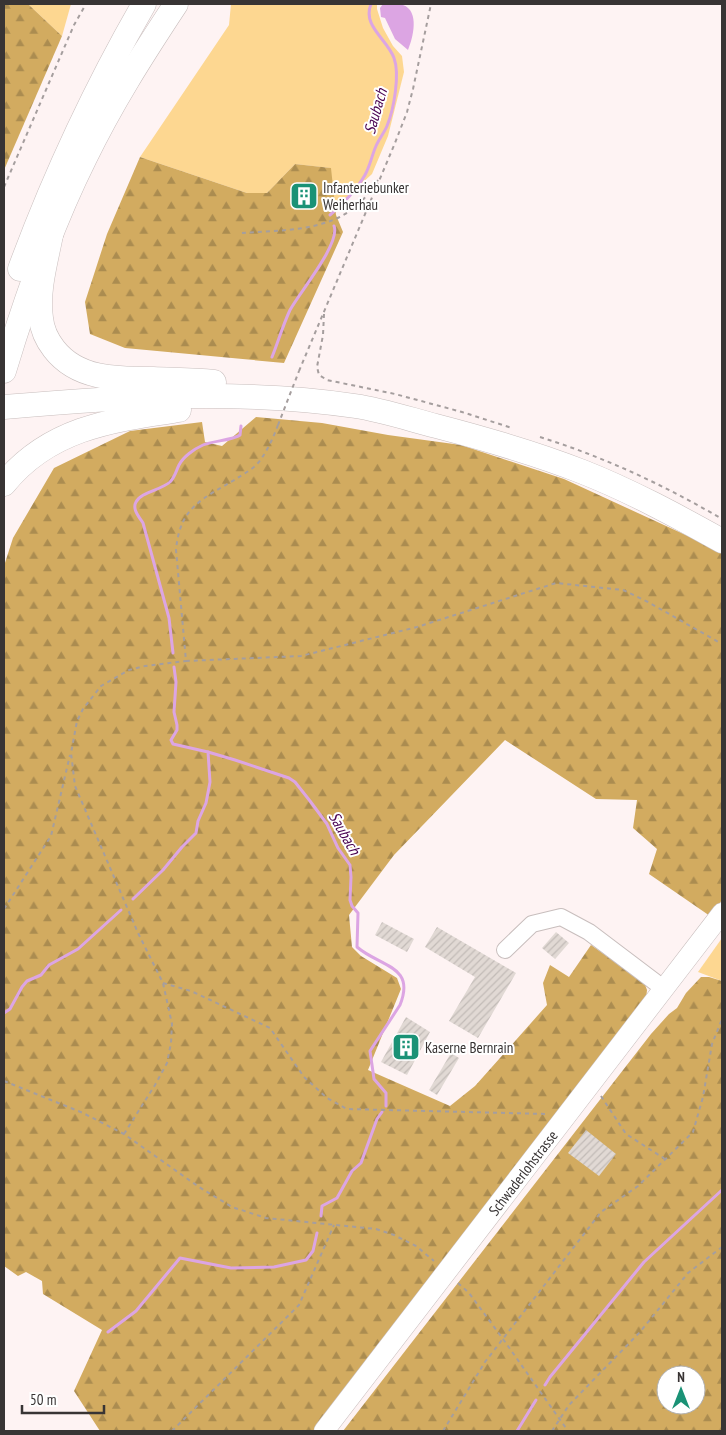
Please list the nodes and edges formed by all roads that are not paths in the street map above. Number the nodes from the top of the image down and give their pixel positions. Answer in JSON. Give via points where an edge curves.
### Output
{"nodes":[{"id":1,"x":144,"y":4,"type":"edge"},
{"id":2,"x":176,"y":4,"type":"edge"},
{"id":3,"x":51,"y":235,"type":"junction"},
{"id":4,"x":4,"y":317,"type":"edge"},
{"id":5,"x":4,"y":371,"type":"edge"},
{"id":6,"x":200,"y":406,"type":"junction"},
{"id":7,"x":356,"y":407,"type":"junction"},
{"id":8,"x":15,"y":411,"type":"edge"},
{"id":9,"x":439,"y":427,"type":"junction"},
{"id":10,"x":4,"y":484,"type":"edge"},
{"id":11,"x":722,"y":541,"type":"edge"},
{"id":12,"x":722,"y":913,"type":"edge"},
{"id":13,"x":505,"y":950,"type":"dead end"},
{"id":14,"x":663,"y":988,"type":"junction"},
{"id":15,"x":324,"y":1431,"type":"edge"}],
"edges":[{"from":1,"to":4,"type":"highway","via":[[71,144],[36,226]]},
{"from":2,"to":3,"type":"highway","via":[[85,157]]},
{"from":3,"to":5,"type":"highway"},
{"from":3,"to":7,"type":"highway","via":[[41,296],[41,318],[52,347],[77,369],[93,375],[120,378],[227,383]]},
{"from":6,"to":8,"type":"highway"},
{"from":6,"to":9,"type":"highway","via":[[295,409]]},
{"from":6,"to":10,"type":"highway","via":[[115,420],[75,432],[38,452]]},
{"from":7,"to":8,"type":"highway","via":[[297,400],[198,396],[102,400]]},
{"from":7,"to":9,"type":"highway"},
{"from":9,"to":11,"type":"highway","via":[[584,472]]},
{"from":12,"to":14,"type":"main road","name":"Schwaderlohstrasse"},
{"from":13,"to":14,"type":"lane","via":[[532,924],[561,917],[589,932]]},
{"from":14,"to":15,"type":"main road","name":"Schwaderlohstrasse"}]}
